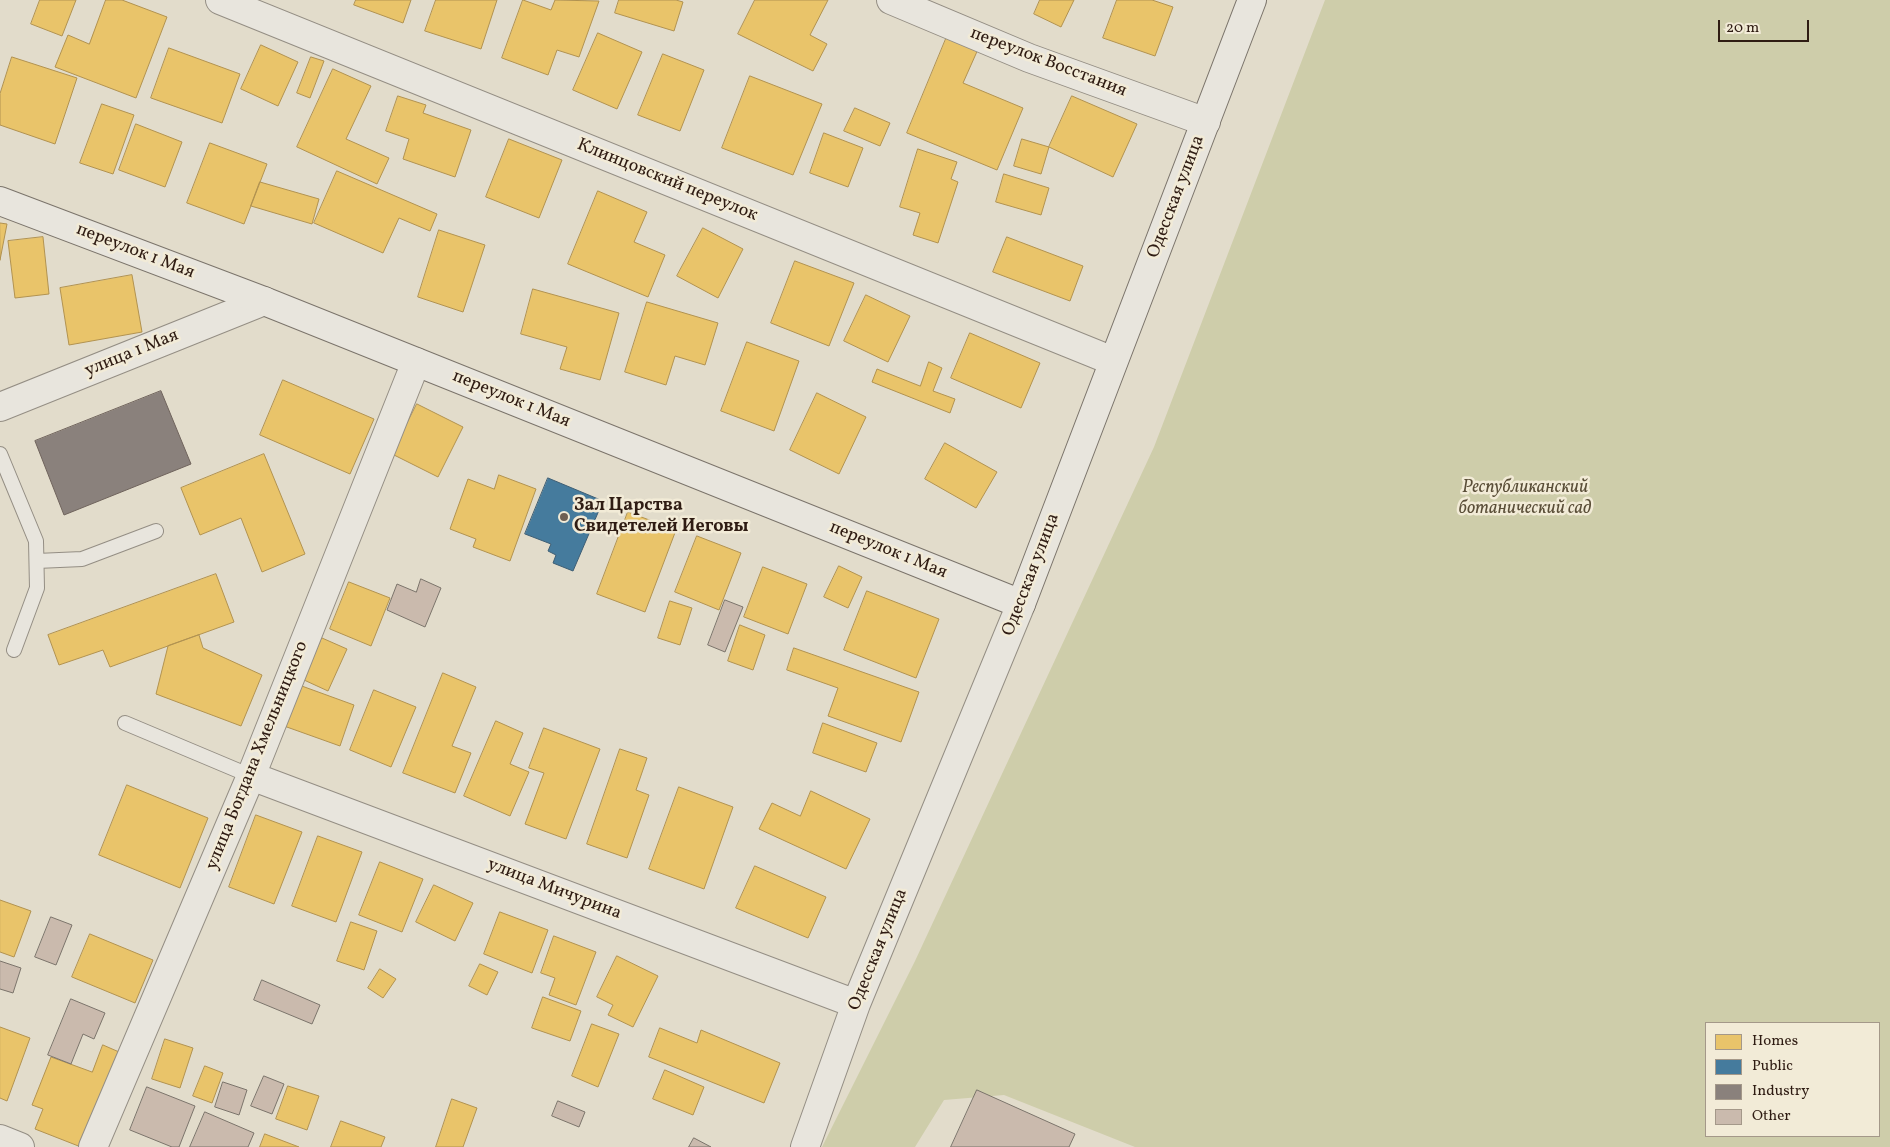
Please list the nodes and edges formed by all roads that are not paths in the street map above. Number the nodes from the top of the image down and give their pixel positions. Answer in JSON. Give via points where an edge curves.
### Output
{"nodes":[{"id":1,"x":220,"y":0,"type":"edge"},
{"id":2,"x":890,"y":0,"type":"edge"},
{"id":3,"x":1252,"y":0,"type":"edge"},
{"id":4,"x":1206,"y":122,"type":"junction"},
{"id":5,"x":0,"y":201,"type":"edge"},
{"id":6,"x":264,"y":301,"type":"junction"},
{"id":7,"x":1113,"y":361,"type":"junction"},
{"id":8,"x":416,"y":362,"type":"junction"},
{"id":9,"x":0,"y":407,"type":"edge"},
{"id":10,"x":0,"y":454,"type":"edge"},
{"id":11,"x":156,"y":531,"type":"dead end"},
{"id":12,"x":37,"y":562,"type":"junction"},
{"id":13,"x":1021,"y":604,"type":"junction"},
{"id":14,"x":14,"y":650,"type":"dead end"},
{"id":15,"x":125,"y":723,"type":"dead end"},
{"id":16,"x":251,"y":776,"type":"junction"},
{"id":17,"x":856,"y":1004,"type":"junction"},
{"id":18,"x":0,"y":1139,"type":"edge"},
{"id":19,"x":20,"y":1147,"type":"edge"},
{"id":20,"x":93,"y":1147,"type":"edge"},
{"id":21,"x":805,"y":1147,"type":"edge"}],
"edges":[{"from":1,"to":7,"type":"street","name":"Клинцовский переулок"},
{"from":2,"to":4,"type":"street","name":"переулок Восстания","via":[[1029,58]]},
{"from":3,"to":4,"type":"street","name":"Одесская улица"},
{"from":4,"to":7,"type":"street","name":"Одесская улица"},
{"from":5,"to":6,"type":"street","name":"переулок 1 Мая"},
{"from":6,"to":8,"type":"street","name":"переулок 1 Мая"},
{"from":6,"to":9,"type":"street","name":"улица 1 Мая"},
{"from":7,"to":13,"type":"street","name":"Одесская улица"},
{"from":8,"to":13,"type":"street","name":"переулок 1 Мая"},
{"from":8,"to":16,"type":"street","name":"улица Богдана Хмельницкого"},
{"from":10,"to":12,"type":"lane","via":[[36,540]]},
{"from":11,"to":12,"type":"lane","via":[[82,559]]},
{"from":12,"to":14,"type":"lane","via":[[37,588]]},
{"from":13,"to":17,"type":"street","name":"Одесская улица"},
{"from":15,"to":16,"type":"lane"},
{"from":16,"to":17,"type":"street","name":"улица Мичурина"},
{"from":16,"to":20,"type":"street","name":"улица Богдана Хмельницкого"},
{"from":17,"to":21,"type":"street","name":"Одесская улица"},
{"from":18,"to":19,"type":"street"}]}
